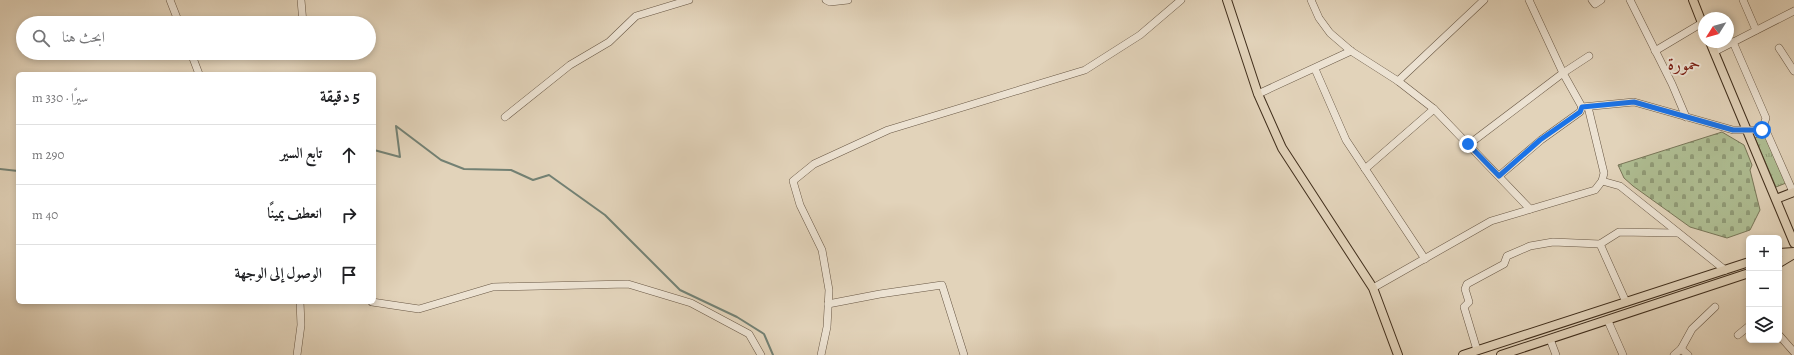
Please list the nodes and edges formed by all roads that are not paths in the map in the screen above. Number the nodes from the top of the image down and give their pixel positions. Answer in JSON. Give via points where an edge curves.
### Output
{"nodes":[{"id":1,"x":170,"y":0,"type":"edge"},
{"id":2,"x":301,"y":0,"type":"edge"},
{"id":3,"x":689,"y":0,"type":"edge"},
{"id":4,"x":826,"y":0,"type":"edge"},
{"id":5,"x":848,"y":0,"type":"edge"},
{"id":6,"x":1182,"y":0,"type":"edge"},
{"id":7,"x":1227,"y":0,"type":"edge"},
{"id":8,"x":1311,"y":0,"type":"edge"},
{"id":9,"x":1484,"y":0,"type":"edge"},
{"id":10,"x":1529,"y":0,"type":"edge"},
{"id":11,"x":1592,"y":0,"type":"edge"},
{"id":12,"x":1601,"y":0,"type":"edge"},
{"id":13,"x":1630,"y":0,"type":"edge"},
{"id":14,"x":1693,"y":0,"type":"edge"},
{"id":15,"x":1743,"y":0,"type":"edge"},
{"id":16,"x":1794,"y":11,"type":"edge"},
{"id":17,"x":1698,"y":13,"type":"edge"},
{"id":18,"x":176,"y":16,"type":"edge"},
{"id":19,"x":302,"y":16,"type":"edge"},
{"id":20,"x":1698,"y":29,"type":"edge"},
{"id":21,"x":1756,"y":30,"type":"junction"},
{"id":22,"x":1734,"y":41,"type":"edge"},
{"id":23,"x":1734,"y":44,"type":"edge"},
{"id":24,"x":1712,"y":48,"type":"edge"},
{"id":25,"x":1722,"y":48,"type":"edge"},
{"id":26,"x":1779,"y":48,"type":"dead end"},
{"id":27,"x":1351,"y":51,"type":"junction"},
{"id":28,"x":1655,"y":51,"type":"junction"},
{"id":29,"x":1714,"y":52,"type":"junction"},
{"id":30,"x":1589,"y":56,"type":"dead end"},
{"id":31,"x":194,"y":60,"type":"edge"},
{"id":32,"x":1315,"y":69,"type":"junction"},
{"id":33,"x":1794,"y":71,"type":"edge"},
{"id":34,"x":198,"y":72,"type":"edge"},
{"id":35,"x":1563,"y":73,"type":"junction"},
{"id":36,"x":1398,"y":81,"type":"junction"},
{"id":37,"x":1258,"y":94,"type":"junction"},
{"id":38,"x":1585,"y":107,"type":"junction"},
{"id":39,"x":1434,"y":109,"type":"junction"},
{"id":40,"x":505,"y":117,"type":"dead end"},
{"id":41,"x":1686,"y":117,"type":"junction"},
{"id":42,"x":1746,"y":130,"type":"junction"},
{"id":43,"x":1762,"y":130,"type":"junction"},
{"id":44,"x":1468,"y":144,"type":"junction"},
{"id":45,"x":1365,"y":169,"type":"junction"},
{"id":46,"x":1499,"y":176,"type":"junction"},
{"id":47,"x":1602,"y":181,"type":"junction"},
{"id":48,"x":1794,"y":192,"type":"edge"},
{"id":49,"x":1776,"y":199,"type":"junction"},
{"id":50,"x":1530,"y":209,"type":"junction"},
{"id":51,"x":1677,"y":233,"type":"junction"},
{"id":52,"x":1794,"y":243,"type":"edge"},
{"id":53,"x":1600,"y":244,"type":"junction"},
{"id":54,"x":1782,"y":253,"type":"edge"},
{"id":55,"x":1794,"y":253,"type":"edge"},
{"id":56,"x":1425,"y":259,"type":"junction"},
{"id":57,"x":1782,"y":261,"type":"edge"},
{"id":58,"x":1746,"y":263,"type":"edge"},
{"id":59,"x":1725,"y":270,"type":"junction"},
{"id":60,"x":1746,"y":274,"type":"edge"},
{"id":61,"x":1373,"y":288,"type":"junction"},
{"id":62,"x":1626,"y":302,"type":"junction"},
{"id":63,"x":376,"y":303,"type":"edge"},
{"id":64,"x":300,"y":304,"type":"edge"},
{"id":65,"x":828,"y":304,"type":"junction"},
{"id":66,"x":1715,"y":306,"type":"dead end"},
{"id":67,"x":1608,"y":321,"type":"junction"},
{"id":68,"x":1746,"y":328,"type":"edge"},
{"id":69,"x":1738,"y":334,"type":"dead end"},
{"id":70,"x":1782,"y":338,"type":"edge"},
{"id":71,"x":1550,"y":339,"type":"junction"},
{"id":72,"x":1681,"y":349,"type":"junction"},
{"id":73,"x":1477,"y":350,"type":"junction"},
{"id":74,"x":1794,"y":352,"type":"edge"},
{"id":75,"x":298,"y":355,"type":"edge"},
{"id":76,"x":760,"y":355,"type":"edge"},
{"id":77,"x":821,"y":355,"type":"edge"},
{"id":78,"x":964,"y":355,"type":"edge"},
{"id":79,"x":1398,"y":355,"type":"edge"},
{"id":80,"x":1463,"y":355,"type":"edge"},
{"id":81,"x":1501,"y":355,"type":"edge"},
{"id":82,"x":1556,"y":355,"type":"edge"},
{"id":83,"x":1623,"y":355,"type":"edge"},
{"id":84,"x":1674,"y":355,"type":"edge"},
{"id":85,"x":1688,"y":355,"type":"edge"}],
"edges":[{"from":1,"to":18,"type":"street"},
{"from":2,"to":19,"type":"street"},
{"from":3,"to":40,"type":"street","via":[[636,16],[609,42],[570,65]]},
{"from":4,"to":5,"type":"street"},
{"from":6,"to":65,"type":"street","via":[[1140,35],[1084,70],[888,130],[814,164],[793,181],[800,205],[822,250],[829,290]]},
{"from":7,"to":37,"type":"main road"},
{"from":8,"to":27,"type":"street","via":[[1318,18],[1330,33]]},
{"from":9,"to":36,"type":"street"},
{"from":10,"to":35,"type":"street"},
{"from":11,"to":12,"type":"street","via":[[1595,4]]},
{"from":13,"to":28,"type":"street"},
{"from":14,"to":17,"type":"main road"},
{"from":15,"to":21,"type":"street"},
{"from":16,"to":21,"type":"street"},
{"from":20,"to":28,"type":"street"},
{"from":21,"to":22,"type":"street"},
{"from":23,"to":43,"type":"street","via":[[1766,118]]},
{"from":24,"to":29,"type":"main road"},
{"from":25,"to":29,"type":"street"},
{"from":26,"to":33,"type":"street"},
{"from":27,"to":32,"type":"street"},
{"from":27,"to":36,"type":"street"},
{"from":28,"to":41,"type":"street"},
{"from":29,"to":42,"type":"main road"},
{"from":30,"to":35,"type":"street"},
{"from":31,"to":34,"type":"street"},
{"from":32,"to":37,"type":"street"},
{"from":32,"to":45,"type":"street","via":[[1346,140]]},
{"from":35,"to":38,"type":"street"},
{"from":35,"to":44,"type":"street"},
{"from":36,"to":39,"type":"street"},
{"from":37,"to":61,"type":"main road","via":[[1282,148]]},
{"from":38,"to":41,"type":"street","via":[[1634,102]]},
{"from":38,"to":46,"type":"street","via":[[1540,140]]},
{"from":38,"to":47,"type":"street","via":[[1604,173]]},
{"from":39,"to":44,"type":"street"},
{"from":39,"to":45,"type":"street"},
{"from":41,"to":42,"type":"street","via":[[1733,130]]},
{"from":42,"to":43,"type":"street"},
{"from":42,"to":49,"type":"main road"},
{"from":43,"to":48,"type":"street","via":[[1767,133]]},
{"from":44,"to":46,"type":"street"},
{"from":45,"to":56,"type":"street"},
{"from":46,"to":50,"type":"street"},
{"from":47,"to":50,"type":"street","via":[[1594,190]]},
{"from":47,"to":51,"type":"street","via":[[1620,186]]},
{"from":48,"to":49,"type":"main road"},
{"from":49,"to":52,"type":"main road"},
{"from":50,"to":56,"type":"street","via":[[1491,221]]},
{"from":51,"to":53,"type":"street","via":[[1619,232]]},
{"from":51,"to":59,"type":"street"},
{"from":53,"to":62,"type":"street"},
{"from":53,"to":73,"type":"street","via":[[1553,242],[1530,246],[1507,256],[1504,264],[1467,284],[1465,289],[1469,302],[1464,308]]},
{"from":54,"to":55,"type":"main road"},
{"from":55,"to":57,"type":"main road"},
{"from":56,"to":61,"type":"street"},
{"from":58,"to":59,"type":"main road"},
{"from":59,"to":62,"type":"main road"},
{"from":60,"to":67,"type":"main road"},
{"from":61,"to":79,"type":"main road"},
{"from":62,"to":73,"type":"main road"},
{"from":63,"to":76,"type":"street","via":[[419,309],[493,287],[628,284],[691,303],[749,334]]},
{"from":64,"to":75,"type":"street"},
{"from":65,"to":77,"type":"street","via":[[827,327]]},
{"from":65,"to":78,"type":"street","via":[[942,285]]},
{"from":66,"to":72,"type":"street","via":[[1692,329]]},
{"from":67,"to":71,"type":"main road"},
{"from":67,"to":83,"type":"street"},
{"from":68,"to":69,"type":"street"},
{"from":70,"to":74,"type":"street"},
{"from":71,"to":81,"type":"main road"},
{"from":71,"to":82,"type":"street"},
{"from":72,"to":84,"type":"street"},
{"from":72,"to":85,"type":"street"},
{"from":73,"to":80,"type":"main road"}]}
